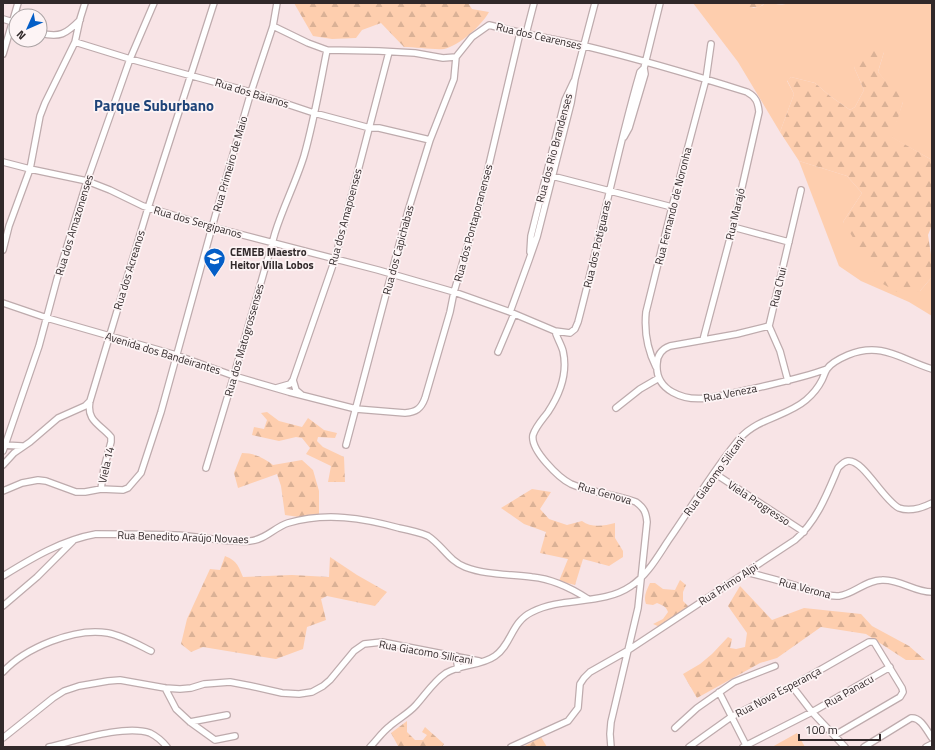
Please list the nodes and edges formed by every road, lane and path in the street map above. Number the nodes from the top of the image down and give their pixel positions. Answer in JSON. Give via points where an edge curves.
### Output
{"nodes":[{"id":1,"x":85,"y":3,"type":"edge"},
{"id":2,"x":154,"y":3,"type":"edge"},
{"id":3,"x":214,"y":3,"type":"edge"},
{"id":4,"x":276,"y":3,"type":"edge"},
{"id":5,"x":534,"y":3,"type":"edge"},
{"id":6,"x":595,"y":3,"type":"edge"},
{"id":7,"x":660,"y":3,"type":"edge"},
{"id":8,"x":80,"y":19,"type":"junction"},
{"id":9,"x":273,"y":26,"type":"junction"},
{"id":10,"x":520,"y":33,"type":"junction"},
{"id":11,"x":526,"y":34,"type":"junction"},
{"id":12,"x":48,"y":35,"type":"edge"},
{"id":13,"x":8,"y":39,"type":"edge"},
{"id":14,"x":75,"y":42,"type":"junction"},
{"id":15,"x":712,"y":44,"type":"dead end"},
{"id":16,"x":584,"y":46,"type":"junction"},
{"id":17,"x":327,"y":50,"type":"junction"},
{"id":18,"x":389,"y":52,"type":"junction"},
{"id":19,"x":3,"y":54,"type":"edge"},
{"id":20,"x":456,"y":56,"type":"junction"},
{"id":21,"x":130,"y":59,"type":"junction"},
{"id":22,"x":645,"y":65,"type":"junction"},
{"id":23,"x":191,"y":75,"type":"junction"},
{"id":24,"x":575,"y":79,"type":"junction"},
{"id":25,"x":706,"y":80,"type":"junction"},
{"id":26,"x":252,"y":92,"type":"junction"},
{"id":27,"x":747,"y":92,"type":"joint"},
{"id":28,"x":314,"y":113,"type":"junction"},
{"id":29,"x":370,"y":128,"type":"junction"},
{"id":30,"x":430,"y":140,"type":"junction"},
{"id":31,"x":3,"y":162,"type":"edge"},
{"id":32,"x":30,"y":169,"type":"junction"},
{"id":33,"x":552,"y":176,"type":"junction"},
{"id":34,"x":87,"y":181,"type":"junction"},
{"id":35,"x":610,"y":190,"type":"junction"},
{"id":36,"x":801,"y":190,"type":"dead end"},
{"id":37,"x":672,"y":206,"type":"junction"},
{"id":38,"x":148,"y":208,"type":"junction"},
{"id":39,"x":212,"y":226,"type":"junction"},
{"id":40,"x":733,"y":227,"type":"junction"},
{"id":41,"x":789,"y":242,"type":"junction"},
{"id":42,"x":273,"y":243,"type":"junction"},
{"id":43,"x":3,"y":250,"type":"edge"},
{"id":44,"x":334,"y":259,"type":"junction"},
{"id":45,"x":529,"y":260,"type":"junction"},
{"id":46,"x":391,"y":274,"type":"junction"},
{"id":47,"x":454,"y":292,"type":"junction"},
{"id":48,"x":3,"y":303,"type":"edge"},
{"id":49,"x":512,"y":313,"type":"junction"},
{"id":50,"x":47,"y":318,"type":"junction"},
{"id":51,"x":769,"y":326,"type":"junction"},
{"id":52,"x":555,"y":331,"type":"junction"},
{"id":53,"x":110,"y":336,"type":"junction"},
{"id":54,"x":703,"y":340,"type":"junction"},
{"id":55,"x":498,"y":352,"type":"dead end"},
{"id":56,"x":176,"y":355,"type":"junction"},
{"id":57,"x":656,"y":367,"type":"junction"},
{"id":58,"x":932,"y":369,"type":"edge"},
{"id":59,"x":827,"y":370,"type":"junction"},
{"id":60,"x":234,"y":376,"type":"junction"},
{"id":61,"x":659,"y":378,"type":"junction"},
{"id":62,"x":293,"y":380,"type":"junction"},
{"id":63,"x":788,"y":381,"type":"junction"},
{"id":64,"x":275,"y":388,"type":"junction"},
{"id":65,"x":302,"y":396,"type":"junction"},
{"id":66,"x":90,"y":401,"type":"junction"},
{"id":67,"x":616,"y":408,"type":"dead end"},
{"id":68,"x":356,"y":409,"type":"junction"},
{"id":69,"x":418,"y":410,"type":"joint"},
{"id":70,"x":346,"y":445,"type":"dead end"},
{"id":71,"x":23,"y":446,"type":"junction"},
{"id":72,"x":3,"y":447,"type":"edge"},
{"id":73,"x":3,"y":465,"type":"edge"},
{"id":74,"x":206,"y":468,"type":"dead end"},
{"id":75,"x":714,"y":473,"type":"junction"},
{"id":76,"x":100,"y":489,"type":"junction"},
{"id":77,"x":3,"y":491,"type":"edge"},
{"id":78,"x":932,"y":503,"type":"edge"},
{"id":79,"x":804,"y":532,"type":"junction"},
{"id":80,"x":74,"y":539,"type":"junction"},
{"id":81,"x":746,"y":572,"type":"junction"},
{"id":82,"x":3,"y":576,"type":"edge"},
{"id":83,"x":642,"y":577,"type":"junction"},
{"id":84,"x":932,"y":592,"type":"edge"},
{"id":85,"x":589,"y":599,"type":"junction"},
{"id":86,"x":3,"y":606,"type":"edge"},
{"id":87,"x":151,"y":651,"type":"dead end"},
{"id":88,"x":627,"y":651,"type":"junction"},
{"id":89,"x":456,"y":656,"type":"junction"},
{"id":90,"x":481,"y":662,"type":"junction"},
{"id":91,"x":775,"y":666,"type":"dead end"},
{"id":92,"x":890,"y":667,"type":"junction"},
{"id":93,"x":458,"y":669,"type":"junction"},
{"id":94,"x":3,"y":672,"type":"edge"},
{"id":95,"x":792,"y":686,"type":"junction"},
{"id":96,"x":165,"y":688,"type":"junction"},
{"id":97,"x":719,"y":692,"type":"junction"},
{"id":98,"x":812,"y":712,"type":"junction"},
{"id":99,"x":227,"y":715,"type":"dead end"},
{"id":100,"x":731,"y":717,"type":"junction"},
{"id":101,"x":190,"y":722,"type":"junction"},
{"id":102,"x":675,"y":728,"type":"dead end"},
{"id":103,"x":236,"y":736,"type":"dead end"},
{"id":104,"x":835,"y":736,"type":"junction"},
{"id":105,"x":3,"y":738,"type":"edge"},
{"id":106,"x":932,"y":738,"type":"edge"},
{"id":107,"x":932,"y":744,"type":"edge"},
{"id":108,"x":745,"y":746,"type":"edge"},
{"id":109,"x":49,"y":747,"type":"edge"},
{"id":110,"x":167,"y":747,"type":"edge"},
{"id":111,"x":370,"y":747,"type":"edge"},
{"id":112,"x":511,"y":747,"type":"edge"},
{"id":113,"x":611,"y":747,"type":"edge"},
{"id":114,"x":690,"y":747,"type":"edge"},
{"id":115,"x":845,"y":747,"type":"edge"},
{"id":116,"x":864,"y":747,"type":"edge"},
{"id":117,"x":926,"y":747,"type":"edge"}],
"edges":[{"from":1,"to":8,"type":"street"},
{"from":2,"to":21,"type":"street","name":"Rua dos Amazonenses"},
{"from":3,"to":23,"type":"street","name":"Rua dos Acreanos"},
{"from":4,"to":9,"type":"street","name":"Rua Primeiro de Maio"},
{"from":5,"to":11,"type":"street"},
{"from":6,"to":16,"type":"street"},
{"from":7,"to":22,"type":"street","name":"Rua dos Potiguaras"},
{"from":8,"to":12,"type":"street","via":[[63,34]]},
{"from":8,"to":14,"type":"street"},
{"from":9,"to":17,"type":"street"},
{"from":9,"to":26,"type":"street","name":"Rua Primeiro de Maio"},
{"from":10,"to":11,"type":"street","name":"Rua dos Cearenses"},
{"from":10,"to":20,"type":"street","name":"Rua dos Cearenses","via":[[489,25],[472,37]]},
{"from":10,"to":47,"type":"street","name":"Rua dos Pontaporanenses","via":[[480,203]]},
{"from":11,"to":16,"type":"street","name":"Rua dos Cearenses"},
{"from":13,"to":19,"type":"street"},
{"from":14,"to":21,"type":"street","name":"Rua dos Baianos"},
{"from":14,"to":32,"type":"street","via":[[40,116]]},
{"from":15,"to":25,"type":"street","name":"Rua Fernando de Noronha"},
{"from":16,"to":22,"type":"street","name":"Rua dos Cearenses"},
{"from":16,"to":24,"type":"street"},
{"from":17,"to":18,"type":"street"},
{"from":17,"to":28,"type":"street","name":"Rua dos Matogrossenses"},
{"from":18,"to":20,"type":"street","via":[[443,58]]},
{"from":18,"to":29,"type":"street","name":"Rua dos Amapoenses"},
{"from":20,"to":30,"type":"street","name":"Rua dos Capichabas","via":[[454,79]]},
{"from":21,"to":23,"type":"street","name":"Rua dos Baianos"},
{"from":21,"to":34,"type":"street","name":"Rua dos Amazonenses"},
{"from":22,"to":25,"type":"street","name":"Rua dos Cearenses"},
{"from":22,"to":35,"type":"street","name":"Rua dos Potiguaras","via":[[645,74],[629,128],[623,138]]},
{"from":23,"to":26,"type":"street","name":"Rua dos Baianos"},
{"from":23,"to":38,"type":"street","name":"Rua dos Acreanos"},
{"from":24,"to":33,"type":"street","name":"Rua dos Rio Brandenses"},
{"from":24,"to":45,"type":"street","name":"Rua dos Rio Brandenses","via":[[565,100],[533,228]]},
{"from":25,"to":27,"type":"street","name":"Rua dos Cearenses"},
{"from":25,"to":37,"type":"street","name":"Rua Fernando de Noronha"},
{"from":26,"to":28,"type":"street","name":"Rua dos Baianos"},
{"from":26,"to":39,"type":"street","name":"Rua Primeiro de Maio"},
{"from":27,"to":40,"type":"street","name":"Rua Marajó","via":[[755,98],[759,112]]},
{"from":28,"to":29,"type":"street","name":"Rua dos Baianos"},
{"from":28,"to":42,"type":"street","name":"Rua dos Matogrossenses","via":[[304,156]]},
{"from":29,"to":30,"type":"street","name":"Rua dos Baianos"},
{"from":29,"to":44,"type":"street","name":"Rua dos Amapoenses"},
{"from":30,"to":46,"type":"street","name":"Rua dos Capichabas"},
{"from":31,"to":32,"type":"street","name":"Rua dos Sergipanos"},
{"from":32,"to":34,"type":"street","name":"Rua dos Sergipanos"},
{"from":32,"to":43,"type":"street"},
{"from":33,"to":35,"type":"street"},
{"from":33,"to":45,"type":"street","name":"Rua dos Rio Brandenses"},
{"from":34,"to":38,"type":"street","name":"Rua dos Sergipanos"},
{"from":34,"to":50,"type":"street","name":"Rua dos Amazonenses"},
{"from":35,"to":37,"type":"street"},
{"from":35,"to":52,"type":"street","name":"Rua dos Potiguaras","via":[[578,322],[570,333]]},
{"from":36,"to":41,"type":"street","name":"Rua Chui"},
{"from":37,"to":57,"type":"street","name":"Rua Fernando de Noronha","via":[[646,312],[645,325],[650,354]]},
{"from":38,"to":39,"type":"street","name":"Rua dos Sergipanos"},
{"from":38,"to":53,"type":"street","name":"Rua dos Acreanos"},
{"from":39,"to":42,"type":"street","name":"Rua dos Sergipanos"},
{"from":39,"to":56,"type":"street","name":"Rua Primeiro de Maio"},
{"from":40,"to":41,"type":"street"},
{"from":40,"to":54,"type":"street","name":"Rua Marajó"},
{"from":41,"to":51,"type":"street","name":"Rua Chui"},
{"from":42,"to":44,"type":"street","name":"Rua dos Sergipanos"},
{"from":42,"to":60,"type":"street","name":"Rua dos Matogrossenses"},
{"from":44,"to":46,"type":"street","name":"Rua dos Sergipanos"},
{"from":44,"to":62,"type":"street","name":"Rua dos Amapoenses"},
{"from":45,"to":49,"type":"street"},
{"from":46,"to":47,"type":"street","name":"Rua dos Sergipanos"},
{"from":46,"to":68,"type":"street","name":"Rua dos Capichabas"},
{"from":47,"to":49,"type":"street","name":"Rua dos Sergipanos"},
{"from":47,"to":69,"type":"street","name":"Rua dos Pontaporanenses","via":[[425,398]]},
{"from":48,"to":50,"type":"street","name":"Avenida dos Bandeirantes"},
{"from":49,"to":52,"type":"street","name":"Rua dos Sergipanos"},
{"from":49,"to":55,"type":"street"},
{"from":50,"to":53,"type":"street","name":"Avenida dos Bandeirantes"},
{"from":50,"to":72,"type":"street","name":"Rua dos Amazonenses"},
{"from":51,"to":54,"type":"street"},
{"from":51,"to":63,"type":"street","via":[[780,351]]},
{"from":52,"to":83,"type":"street","name":"Rua Genova","via":[[564,360],[561,385],[556,400],[536,429],[533,444],[557,474],[569,483],[583,489],[628,499],[642,506],[646,512],[647,522]]},
{"from":53,"to":56,"type":"street","name":"Avenida dos Bandeirantes"},
{"from":53,"to":66,"type":"street","name":"Rua dos Acreanos"},
{"from":54,"to":57,"type":"street","via":[[665,348],[657,358]]},
{"from":56,"to":60,"type":"street","name":"Avenida dos Bandeirantes"},
{"from":56,"to":76,"type":"street","name":"Rua Primeiro de Maio","via":[[141,473],[128,488],[117,491]]},
{"from":57,"to":61,"type":"street","name":"Rua Veneza"},
{"from":58,"to":59,"type":"street","name":"Rua Giacomo Silicani","via":[[893,353],[871,350],[845,357]]},
{"from":59,"to":63,"type":"street","name":"Rua Veneza"},
{"from":59,"to":75,"type":"street","name":"Rua Giacomo Silicani","via":[[815,391],[805,401],[756,424],[747,431]]},
{"from":60,"to":64,"type":"street","name":"Avenida dos Bandeirantes"},
{"from":60,"to":74,"type":"street","name":"Rua dos Matogrossenses"},
{"from":61,"to":63,"type":"street","name":"Rua Veneza","via":[[667,390],[696,399]]},
{"from":61,"to":67,"type":"street"},
{"from":62,"to":64,"type":"street","via":[[290,384]]},
{"from":62,"to":65,"type":"street","via":[[296,390]]},
{"from":64,"to":65,"type":"street","name":"Avenida dos Bandeirantes"},
{"from":65,"to":68,"type":"street","name":"Avenida dos Bandeirantes"},
{"from":66,"to":71,"type":"street","via":[[85,406],[58,418]]},
{"from":66,"to":76,"type":"street","name":"Viela 14","via":[[90,418],[111,437]]},
{"from":68,"to":69,"type":"street","name":"Avenida dos Bandeirantes","via":[[405,413]]},
{"from":68,"to":70,"type":"street","name":"Rua dos Capichabas"},
{"from":71,"to":72,"type":"street"},
{"from":71,"to":73,"type":"street"},
{"from":75,"to":79,"type":"street","name":"Viela Progresso"},
{"from":75,"to":83,"type":"street","name":"Rua Giacomo Silicani"},
{"from":76,"to":77,"type":"street","via":[[76,492],[38,480]]},
{"from":78,"to":79,"type":"street","name":"Rua Primo Alpi","via":[[911,510],[900,508],[883,494],[863,469],[848,461],[838,468],[816,516]]},
{"from":79,"to":81,"type":"street","name":"Rua Primo Alpi","via":[[786,547]]},
{"from":80,"to":82,"type":"street","name":"Rua Benedito Araújo Novaes","via":[[39,554]]},
{"from":80,"to":85,"type":"street","name":"Rua Benedito Araújo Novaes","via":[[96,534],[175,535],[252,541],[292,522],[351,517],[428,536],[452,560],[465,567],[488,573],[534,577],[558,583]]},
{"from":80,"to":86,"type":"street","via":[[37,577]]},
{"from":81,"to":84,"type":"street","name":"Rua Verona","via":[[837,596],[881,580],[891,580],[920,591]]},
{"from":81,"to":88,"type":"street","name":"Rua Primo Alpi"},
{"from":83,"to":85,"type":"street","name":"Rua Giacomo Silicani","via":[[616,594]]},
{"from":83,"to":88,"type":"street","name":"Rua Genova","via":[[638,608]]},
{"from":85,"to":90,"type":"street","name":"Rua Giacomo Silicani","via":[[552,604],[524,616],[499,653]]},
{"from":87,"to":94,"type":"street","via":[[107,633],[85,633],[34,649]]},
{"from":88,"to":112,"type":"street","name":"Rua Primo Alpi","via":[[584,678],[580,684],[578,708],[568,721]]},
{"from":88,"to":113,"type":"street","name":"Rua Genova","via":[[611,722]]},
{"from":89,"to":90,"type":"street","name":"Rua Giacomo Silicani"},
{"from":89,"to":93,"type":"street"},
{"from":89,"to":96,"type":"street","name":"Rua Giacomo Silicani","via":[[377,642],[364,644],[358,648],[330,680],[306,693],[290,694],[230,682],[191,688]]},
{"from":90,"to":93,"type":"street"},
{"from":91,"to":97,"type":"street","via":[[734,682]]},
{"from":92,"to":95,"type":"street","name":"Rua Nova Esperança","via":[[876,644],[869,642]]},
{"from":92,"to":98,"type":"street","name":"Rua Panacu"},
{"from":92,"to":104,"type":"street","via":[[902,688],[900,698]]},
{"from":93,"to":111,"type":"street","via":[[438,679],[416,706],[385,730]]},
{"from":95,"to":98,"type":"street"},
{"from":95,"to":100,"type":"street","name":"Rua Nova Esperança"},
{"from":96,"to":101,"type":"street","via":[[173,705]]},
{"from":96,"to":105,"type":"street","name":"Rua Giacomo Silicani","via":[[120,680],[79,686],[53,698]]},
{"from":97,"to":100,"type":"street"},
{"from":97,"to":102,"type":"street"},
{"from":98,"to":104,"type":"street"},
{"from":98,"to":108,"type":"street","name":"Rua Panacu"},
{"from":99,"to":101,"type":"street"},
{"from":100,"to":108,"type":"street"},
{"from":100,"to":114,"type":"street","name":"Rua Nova Esperança"},
{"from":101,"to":103,"type":"street","via":[[216,740]]},
{"from":104,"to":115,"type":"street"},
{"from":106,"to":116,"type":"street","via":[[919,721],[911,718]]},
{"from":107,"to":117,"type":"street"},
{"from":109,"to":110,"type":"street","via":[[88,737],[136,730],[151,734]]}]}
